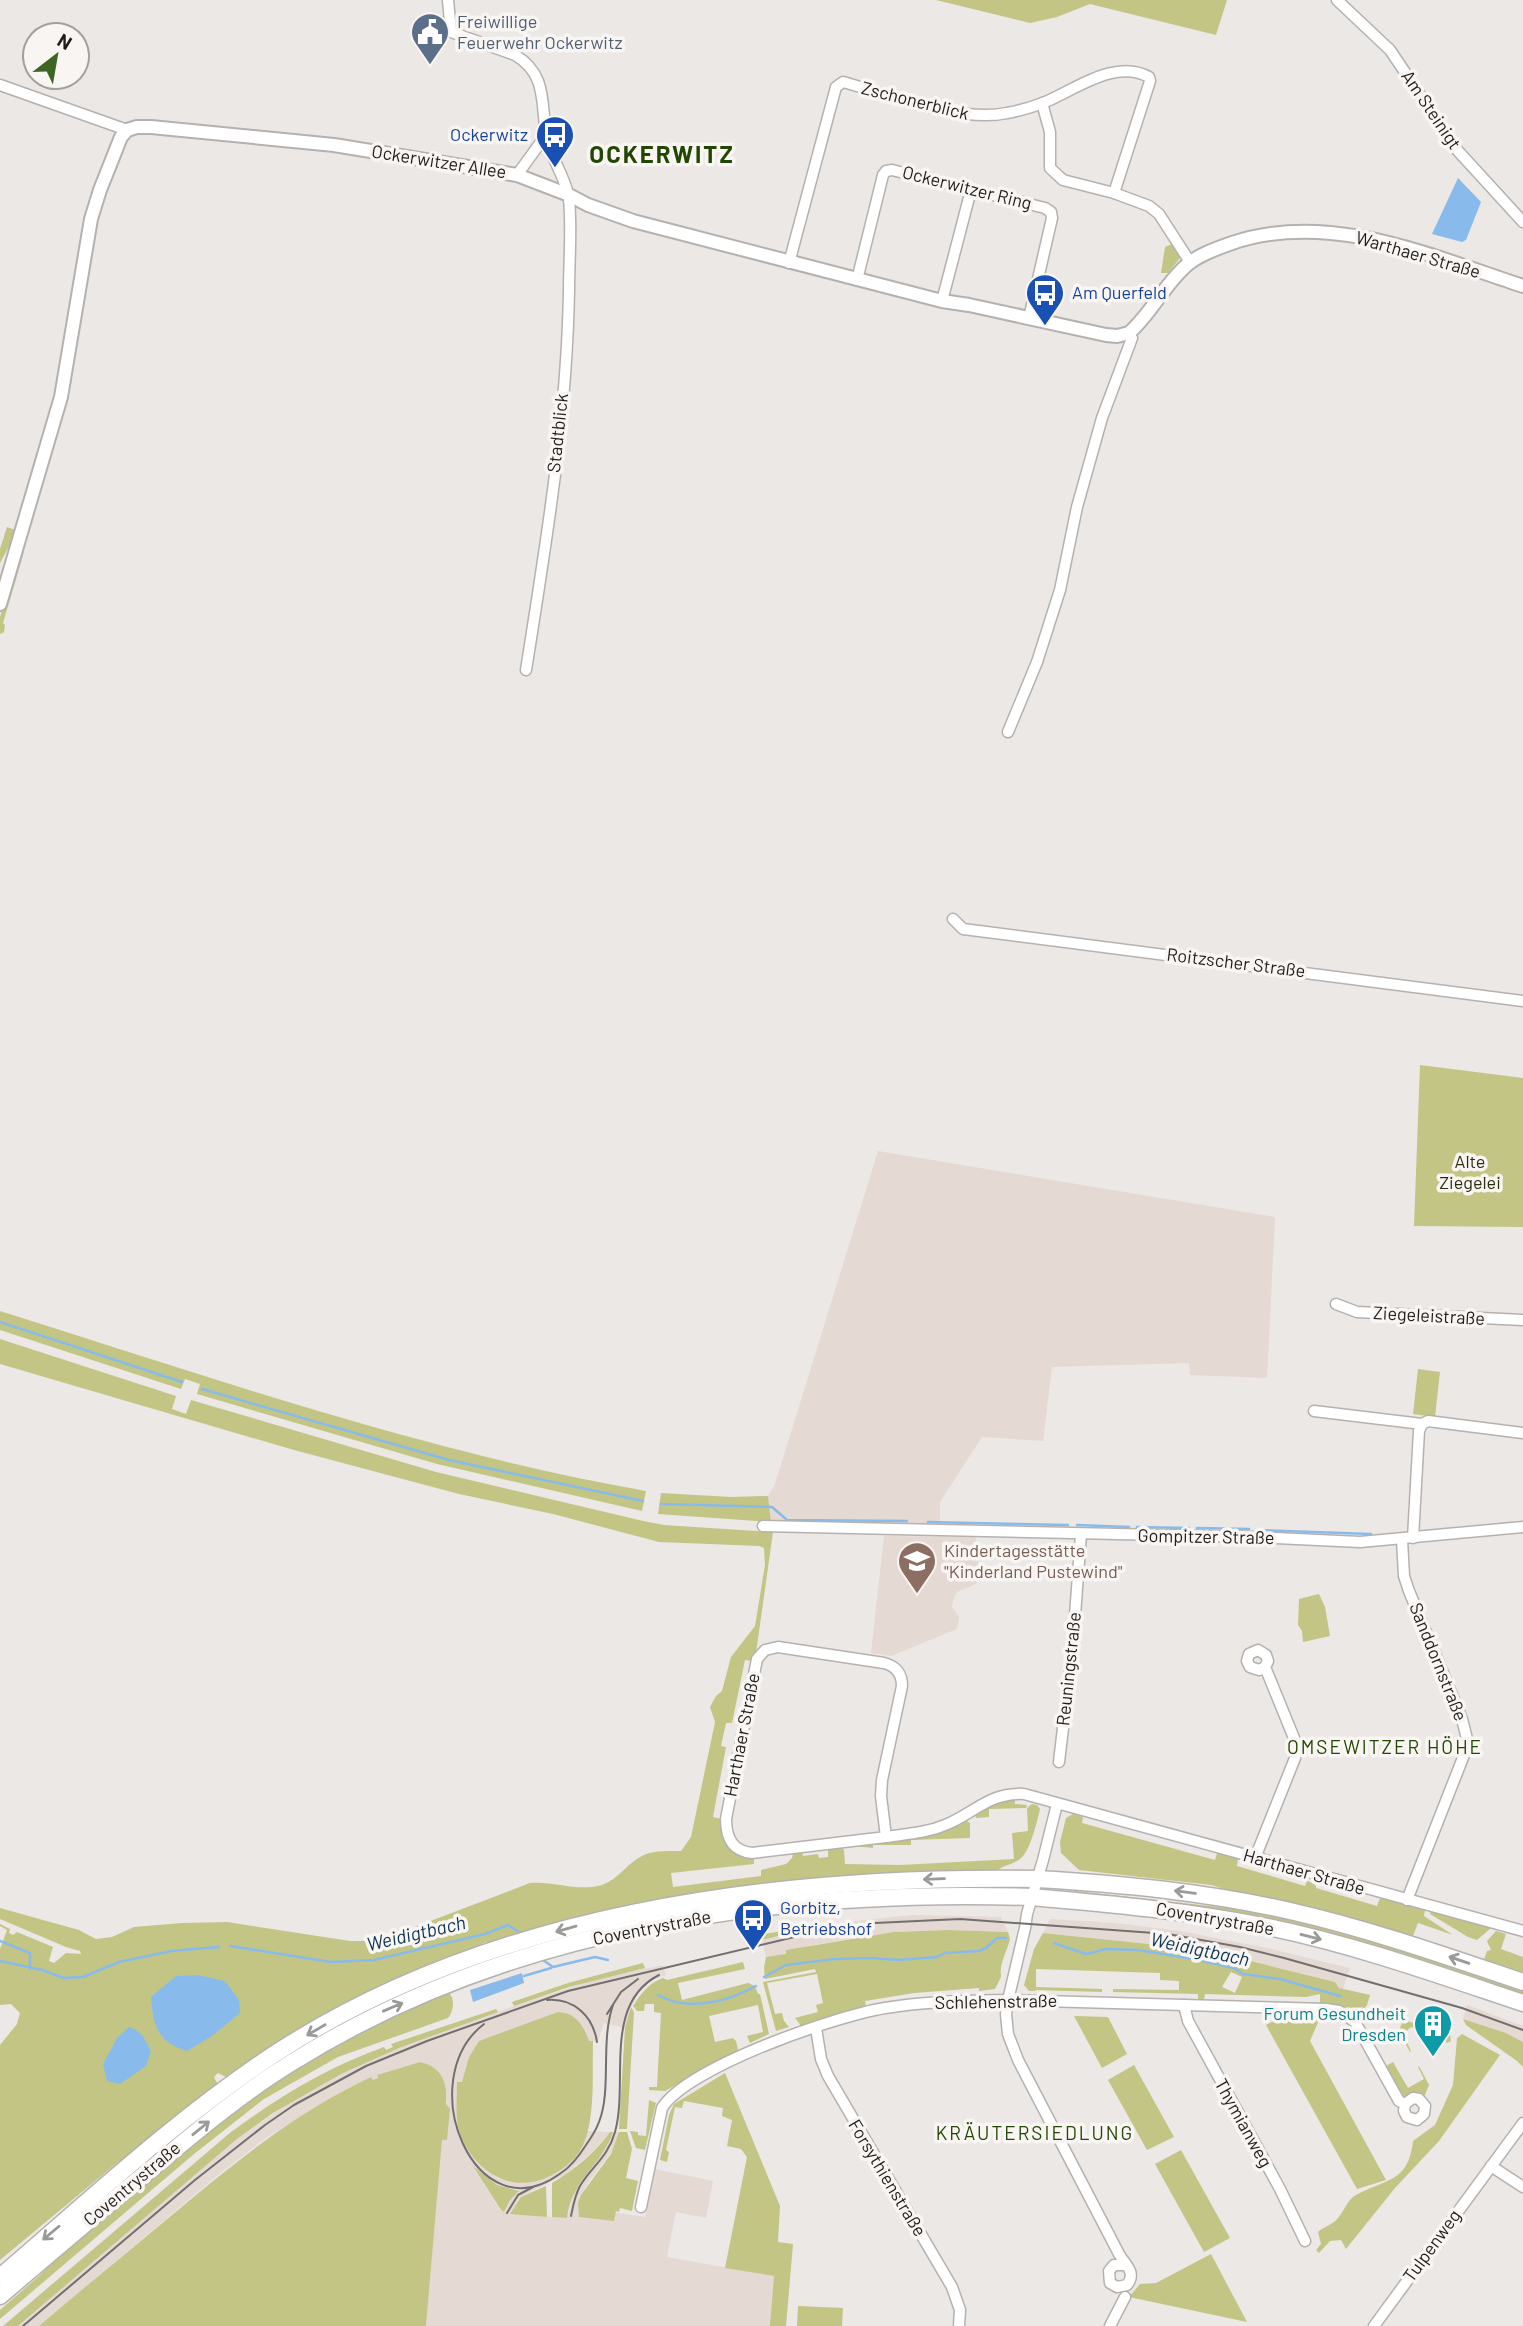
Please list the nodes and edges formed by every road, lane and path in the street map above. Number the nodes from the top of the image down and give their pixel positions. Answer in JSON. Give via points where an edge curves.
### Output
{"nodes":[{"id":1,"x":448,"y":0,"type":"edge"},
{"id":2,"x":1338,"y":0,"type":"edge"},
{"id":3,"x":0,"y":85,"type":"edge"},
{"id":4,"x":1042,"y":103,"type":"junction"},
{"id":5,"x":127,"y":130,"type":"junction"},
{"id":6,"x":546,"y":135,"type":"junction"},
{"id":7,"x":517,"y":175,"type":"junction"},
{"id":8,"x":971,"y":190,"type":"junction"},
{"id":9,"x":1115,"y":193,"type":"junction"},
{"id":10,"x":569,"y":195,"type":"junction"},
{"id":11,"x":1523,"y":222,"type":"edge"},
{"id":12,"x":1190,"y":262,"type":"junction"},
{"id":13,"x":789,"y":263,"type":"junction"},
{"id":14,"x":857,"y":280,"type":"junction"},
{"id":15,"x":1523,"y":286,"type":"edge"},
{"id":16,"x":942,"y":301,"type":"junction"},
{"id":17,"x":1029,"y":318,"type":"junction"},
{"id":18,"x":1129,"y":333,"type":"junction"},
{"id":19,"x":0,"y":604,"type":"edge"},
{"id":20,"x":526,"y":670,"type":"dead end"},
{"id":21,"x":1009,"y":732,"type":"dead end"},
{"id":22,"x":953,"y":919,"type":"dead end"},
{"id":23,"x":1523,"y":1001,"type":"edge"},
{"id":24,"x":1336,"y":1304,"type":"dead end"},
{"id":25,"x":1523,"y":1320,"type":"edge"},
{"id":26,"x":1314,"y":1411,"type":"dead end"},
{"id":27,"x":1422,"y":1424,"type":"junction"},
{"id":28,"x":1523,"y":1433,"type":"edge"},
{"id":29,"x":763,"y":1526,"type":"dead end"},
{"id":30,"x":1523,"y":1527,"type":"edge"},
{"id":31,"x":1081,"y":1534,"type":"junction"},
{"id":32,"x":1413,"y":1538,"type":"junction"},
{"id":33,"x":1402,"y":1540,"type":"junction"},
{"id":34,"x":1265,"y":1667,"type":"dead end"},
{"id":35,"x":1059,"y":1762,"type":"dead end"},
{"id":36,"x":1057,"y":1804,"type":"junction"},
{"id":37,"x":886,"y":1837,"type":"junction"},
{"id":38,"x":1255,"y":1858,"type":"junction"},
{"id":39,"x":1037,"y":1879,"type":"junction"},
{"id":40,"x":1031,"y":1897,"type":"junction"},
{"id":41,"x":1407,"y":1900,"type":"junction"},
{"id":42,"x":1523,"y":1931,"type":"edge"},
{"id":43,"x":1523,"y":1982,"type":"edge"},
{"id":44,"x":1008,"y":2000,"type":"junction"},
{"id":45,"x":1523,"y":2003,"type":"edge"},
{"id":46,"x":1184,"y":2005,"type":"junction"},
{"id":47,"x":816,"y":2028,"type":"junction"},
{"id":48,"x":1405,"y":2104,"type":"dead end"},
{"id":49,"x":1523,"y":2123,"type":"edge"},
{"id":50,"x":1491,"y":2166,"type":"junction"},
{"id":51,"x":1523,"y":2187,"type":"edge"},
{"id":52,"x":641,"y":2207,"type":"dead end"},
{"id":53,"x":1305,"y":2241,"type":"dead end"},
{"id":54,"x":24,"y":2256,"type":"junction"},
{"id":55,"x":1125,"y":2265,"type":"dead end"},
{"id":56,"x":0,"y":2270,"type":"edge"},
{"id":57,"x":0,"y":2277,"type":"edge"},
{"id":58,"x":0,"y":2296,"type":"edge"},
{"id":59,"x":1125,"y":2297,"type":"dead end"},
{"id":60,"x":959,"y":2326,"type":"edge"},
{"id":61,"x":1110,"y":2326,"type":"edge"},
{"id":62,"x":1374,"y":2326,"type":"edge"}],
"edges":[{"from":1,"to":6,"type":"street","via":[[451,32],[515,54],[531,66],[540,86]]},
{"from":2,"to":11,"type":"street","name":"Am Steinigt","via":[[1390,50],[1458,151]]},
{"from":3,"to":5,"type":"street"},
{"from":4,"to":9,"type":"street","via":[[1050,132],[1050,168],[1063,180]]},
{"from":4,"to":9,"type":"street","name":"Zschonerblick","via":[[1110,73],[1128,71],[1149,77]]},
{"from":4,"to":13,"type":"street","name":"Zschonerblick","via":[[978,117],[844,82],[836,87]]},
{"from":5,"to":7,"type":"street","name":"Ockerwitzer Allee","via":[[173,128],[334,145]]},
{"from":5,"to":19,"type":"street","via":[[91,219],[61,397]]},
{"from":6,"to":7,"type":"street"},
{"from":6,"to":10,"type":"street"},
{"from":7,"to":10,"type":"street","name":"Ockerwitzer Allee"},
{"from":8,"to":14,"type":"street","name":"Ockerwitzer Ring","via":[[886,171]]},
{"from":8,"to":16,"type":"street"},
{"from":8,"to":17,"type":"street","name":"Ockerwitzer Ring","via":[[1051,212]]},
{"from":9,"to":12,"type":"street","via":[[1159,214]]},
{"from":10,"to":13,"type":"street","name":"Ockerwitzer Allee","via":[[633,221]]},
{"from":10,"to":20,"type":"street","name":"Stadtblick","via":[[568,342],[549,527]]},
{"from":12,"to":15,"type":"street","name":"Warthaer Straße","via":[[1254,237],[1324,232],[1389,244]]},
{"from":12,"to":18,"type":"street"},
{"from":13,"to":14,"type":"street","name":"Ockerwitzer Allee"},
{"from":14,"to":16,"type":"street","name":"Ockerwitzer Allee"},
{"from":16,"to":17,"type":"street","name":"Ockerwitzer Allee"},
{"from":17,"to":18,"type":"street","name":"Ockerwitzer Allee","via":[[1106,335]]},
{"from":18,"to":21,"type":"street","via":[[1132,338],[1102,418],[1077,507],[1060,590]]},
{"from":22,"to":23,"type":"street","name":"Roitzscher Straße","via":[[963,929]]},
{"from":24,"to":25,"type":"street","name":"Ziegeleistraße","via":[[1357,1312]]},
{"from":26,"to":27,"type":"street"},
{"from":27,"to":28,"type":"street","via":[[1428,1421]]},
{"from":27,"to":32,"type":"street"},
{"from":29,"to":31,"type":"street","name":"Gompitzer Straße"},
{"from":30,"to":32,"type":"street","name":"Gompitzer Straße"},
{"from":31,"to":33,"type":"street","name":"Gompitzer Straße"},
{"from":31,"to":35,"type":"street","name":"Reuningstraße"},
{"from":32,"to":33,"type":"street","name":"Gompitzer Straße"},
{"from":33,"to":41,"type":"street","name":"Sanddornstraße","via":[[1404,1576],[1467,1739],[1465,1755]]},
{"from":34,"to":38,"type":"street","via":[[1296,1748]]},
{"from":36,"to":37,"type":"street","name":"Harthaer Straße","via":[[1009,1793],[995,1796],[945,1825]]},
{"from":36,"to":38,"type":"street","name":"Harthaer Straße"},
{"from":36,"to":39,"type":"street"},
{"from":37,"to":37,"type":"street","name":"Harthaer Straße","via":[[752,1853],[733,1846],[726,1819],[757,1659],[765,1650],[778,1647],[861,1659],[891,1665],[899,1672],[902,1686],[881,1796]]},
{"from":38,"to":41,"type":"street","name":"Harthaer Straße"},
{"from":39,"to":40,"type":"street"},
{"from":43,"to":39,"type":"main road","name":"Coventrystraße","one_way":true,"via":[[1290,1911],[1140,1885]]},
{"from":39,"to":54,"type":"main road","name":"Coventrystraße","one_way":true,"via":[[859,1882],[705,1901],[594,1921],[443,1968],[375,1998],[274,2054],[159,2141]]},
{"from":40,"to":44,"type":"street"},
{"from":40,"to":45,"type":"main road","name":"Coventrystraße","one_way":true,"via":[[1138,1906],[1269,1928],[1359,1950]]},
{"from":58,"to":40,"type":"main road","name":"Coventrystraße","one_way":true,"via":[[237,2099],[345,2031],[450,1982],[599,1937],[735,1912],[861,1899]]},
{"from":41,"to":42,"type":"street","name":"Harthaer Straße"},
{"from":44,"to":46,"type":"street","name":"Schlehenstraße"},
{"from":44,"to":47,"type":"street","name":"Schlehenstraße","via":[[957,2000],[881,2009]]},
{"from":44,"to":55,"type":"street","via":[[1008,2034],[1015,2054]]},
{"from":46,"to":48,"type":"street","name":"Schlehenstraße","via":[[1339,2011],[1355,2022],[1399,2101]]},
{"from":46,"to":53,"type":"street","name":"Thymianweg","via":[[1188,2021]]},
{"from":47,"to":52,"type":"street","name":"Schlehenstraße","via":[[717,2067],[668,2098]]},
{"from":47,"to":60,"type":"street","name":"Forsythienstraße","via":[[828,2077],[952,2287],[960,2310]]},
{"from":49,"to":50,"type":"street","name":"Tulpenweg"},
{"from":50,"to":51,"type":"street"},
{"from":50,"to":62,"type":"street","name":"Tulpenweg"},
{"from":54,"to":56,"type":"main road"},
{"from":54,"to":57,"type":"main road","name":"Coventrystraße"},
{"from":59,"to":61,"type":"street"}]}
